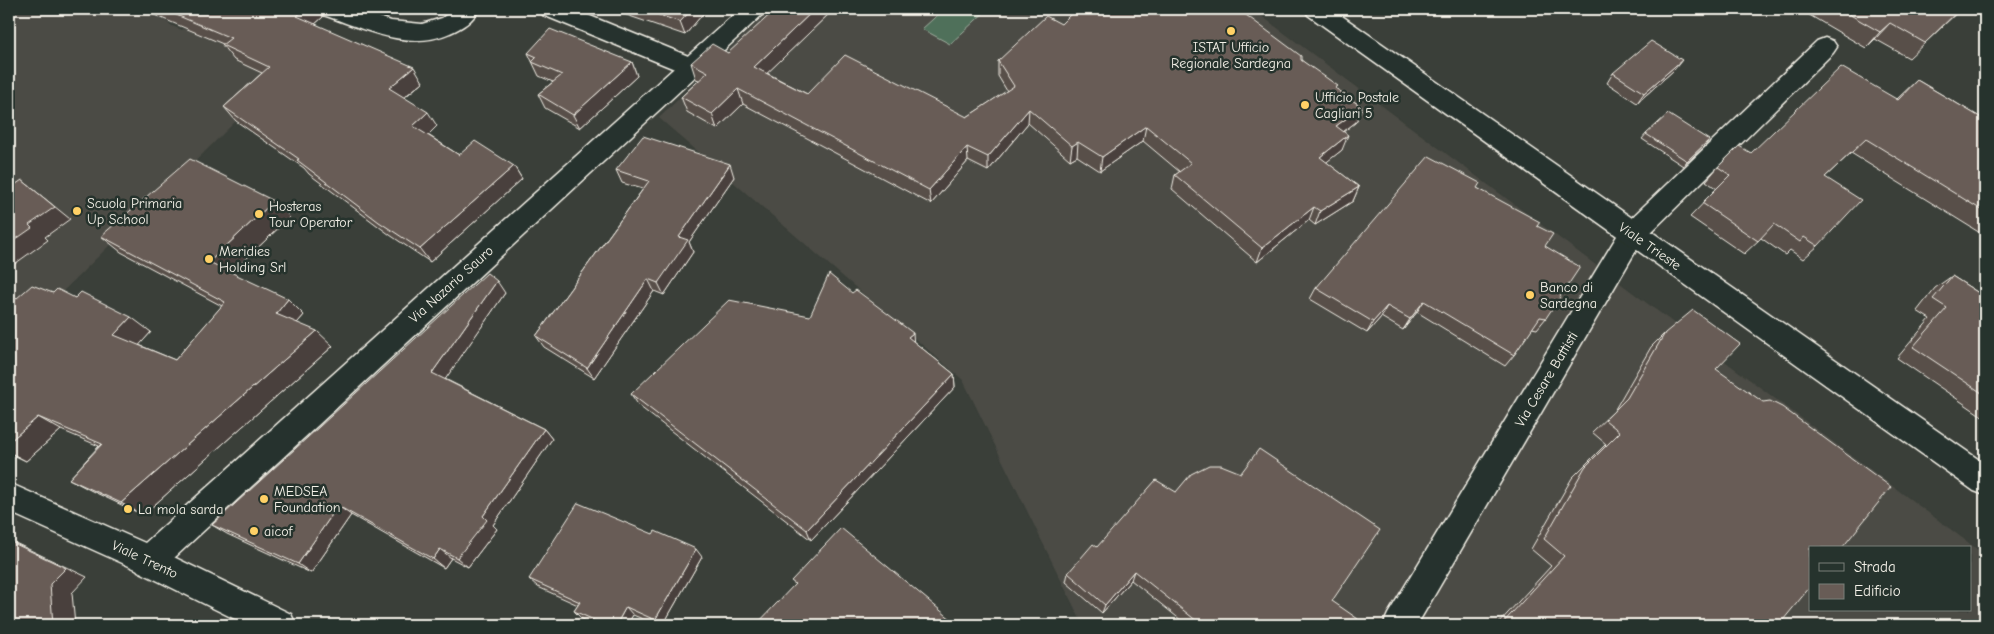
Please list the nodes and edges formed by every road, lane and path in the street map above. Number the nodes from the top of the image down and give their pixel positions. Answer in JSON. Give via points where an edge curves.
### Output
{"nodes":[{"id":1,"x":331,"y":9,"type":"edge"},
{"id":2,"x":468,"y":9,"type":"edge"},
{"id":3,"x":551,"y":9,"type":"edge"},
{"id":4,"x":754,"y":9,"type":"edge"},
{"id":5,"x":1316,"y":9,"type":"edge"},
{"id":6,"x":1825,"y":47,"type":"dead end"},
{"id":7,"x":690,"y":66,"type":"junction"},
{"id":8,"x":1632,"y":234,"type":"junction"},
{"id":9,"x":1985,"y":481,"type":"edge"},
{"id":10,"x":9,"y":498,"type":"edge"},
{"id":11,"x":149,"y":560,"type":"junction"},
{"id":12,"x":280,"y":625,"type":"edge"},
{"id":13,"x":1400,"y":625,"type":"edge"}],
"edges":[{"from":1,"to":2,"type":"street","via":[[410,34],[433,32],[451,24]]},
{"from":3,"to":7,"type":"street"},
{"from":4,"to":7,"type":"street","name":"Via Nazario Sauro"},
{"from":5,"to":8,"type":"street","name":"Viale Trieste"},
{"from":6,"to":8,"type":"street","name":"Via Cesare Battisti"},
{"from":7,"to":11,"type":"street","name":"Via Nazario Sauro"},
{"from":8,"to":9,"type":"street","name":"Viale Trieste"},
{"from":8,"to":13,"type":"street","name":"Via Cesare Battisti"},
{"from":10,"to":11,"type":"street","name":"Viale Trento"},
{"from":11,"to":12,"type":"street","name":"Viale Trento"}]}
